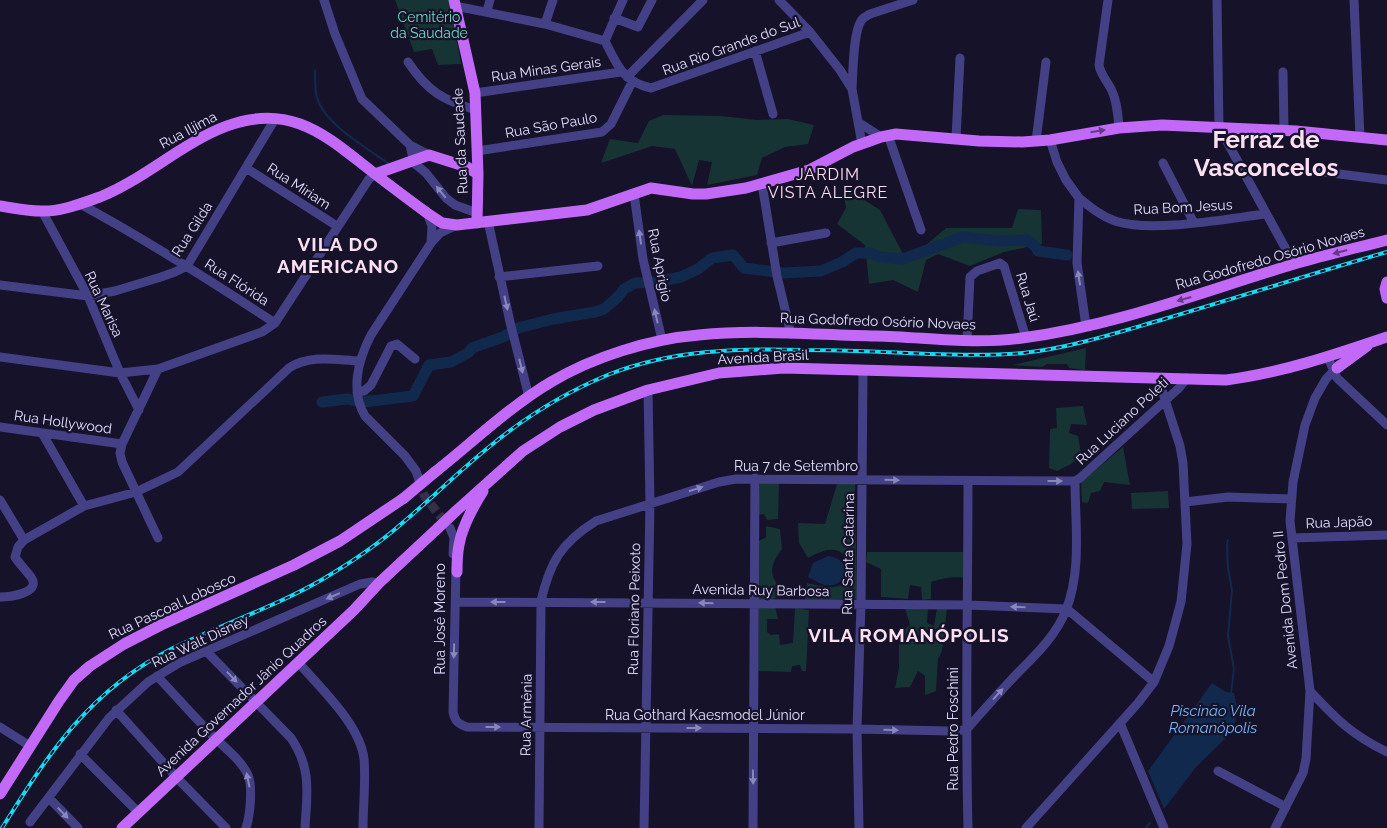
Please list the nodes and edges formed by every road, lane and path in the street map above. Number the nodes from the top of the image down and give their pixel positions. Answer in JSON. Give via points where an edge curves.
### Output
{"nodes":[{"id":1,"x":324,"y":0,"type":"edge"},
{"id":2,"x":490,"y":0,"type":"edge"},
{"id":3,"x":553,"y":0,"type":"edge"},
{"id":4,"x":623,"y":0,"type":"edge"},
{"id":5,"x":652,"y":0,"type":"edge"},
{"id":6,"x":703,"y":0,"type":"edge"},
{"id":7,"x":779,"y":0,"type":"edge"},
{"id":8,"x":913,"y":0,"type":"edge"},
{"id":9,"x":1108,"y":0,"type":"edge"},
{"id":10,"x":1217,"y":0,"type":"edge"},
{"id":11,"x":1354,"y":0,"type":"edge"},
{"id":12,"x":455,"y":3,"type":"edge"},
{"id":13,"x":897,"y":3,"type":"edge"},
{"id":14,"x":487,"y":11,"type":"junction"},
{"id":15,"x":614,"y":18,"type":"junction"},
{"id":16,"x":545,"y":24,"type":"junction"},
{"id":17,"x":810,"y":32,"type":"junction"},
{"id":18,"x":605,"y":41,"type":"junction"},
{"id":19,"x":755,"y":51,"type":"junction"},
{"id":20,"x":960,"y":58,"type":"dead end"},
{"id":21,"x":408,"y":62,"type":"dead end"},
{"id":22,"x":1046,"y":62,"type":"dead end"},
{"id":23,"x":1283,"y":72,"type":"dead end"},
{"id":24,"x":627,"y":77,"type":"junction"},
{"id":25,"x":852,"y":89,"type":"junction"},
{"id":26,"x":475,"y":93,"type":"junction"},
{"id":27,"x":476,"y":110,"type":"junction"},
{"id":28,"x":773,"y":114,"type":"dead end"},
{"id":29,"x":275,"y":119,"type":"junction"},
{"id":30,"x":858,"y":122,"type":"junction"},
{"id":31,"x":1119,"y":128,"type":"junction"},
{"id":32,"x":1218,"y":128,"type":"junction"},
{"id":33,"x":1284,"y":131,"type":"junction"},
{"id":34,"x":884,"y":136,"type":"junction"},
{"id":35,"x":1360,"y":137,"type":"junction"},
{"id":36,"x":956,"y":138,"type":"junction"},
{"id":37,"x":1050,"y":140,"type":"junction"},
{"id":38,"x":1387,"y":140,"type":"edge"},
{"id":39,"x":1036,"y":141,"type":"junction"},
{"id":40,"x":862,"y":144,"type":"junction"},
{"id":41,"x":410,"y":145,"type":"junction"},
{"id":42,"x":429,"y":155,"type":"junction"},
{"id":43,"x":478,"y":156,"type":"junction"},
{"id":44,"x":409,"y":162,"type":"junction"},
{"id":45,"x":1163,"y":163,"type":"dead end"},
{"id":46,"x":466,"y":167,"type":"junction"},
{"id":47,"x":246,"y":168,"type":"junction"},
{"id":48,"x":1308,"y":170,"type":"dead end"},
{"id":49,"x":375,"y":174,"type":"junction"},
{"id":50,"x":478,"y":174,"type":"junction"},
{"id":51,"x":1387,"y":180,"type":"edge"},
{"id":52,"x":762,"y":184,"type":"junction"},
{"id":53,"x":392,"y":186,"type":"junction"},
{"id":54,"x":634,"y":194,"type":"junction"},
{"id":55,"x":1079,"y":198,"type":"junction"},
{"id":56,"x":80,"y":204,"type":"junction"},
{"id":57,"x":0,"y":206,"type":"edge"},
{"id":58,"x":42,"y":212,"type":"junction"},
{"id":59,"x":427,"y":213,"type":"junction"},
{"id":60,"x":1265,"y":214,"type":"junction"},
{"id":61,"x":481,"y":219,"type":"junction"},
{"id":62,"x":1194,"y":223,"type":"junction"},
{"id":63,"x":456,"y":225,"type":"junction"},
{"id":64,"x":337,"y":226,"type":"junction"},
{"id":65,"x":921,"y":230,"type":"dead end"},
{"id":66,"x":826,"y":232,"type":"dead end"},
{"id":67,"x":1387,"y":240,"type":"edge"},
{"id":68,"x":431,"y":243,"type":"junction"},
{"id":69,"x":771,"y":243,"type":"junction"},
{"id":70,"x":1294,"y":264,"type":"junction"},
{"id":71,"x":187,"y":266,"type":"junction"},
{"id":72,"x":598,"y":266,"type":"dead end"},
{"id":73,"x":499,"y":277,"type":"junction"},
{"id":74,"x":1387,"y":282,"type":"edge"},
{"id":75,"x":0,"y":285,"type":"edge"},
{"id":76,"x":88,"y":296,"type":"junction"},
{"id":77,"x":1387,"y":298,"type":"edge"},
{"id":78,"x":275,"y":323,"type":"junction"},
{"id":79,"x":1086,"y":326,"type":"junction"},
{"id":80,"x":791,"y":334,"type":"junction"},
{"id":81,"x":1387,"y":337,"type":"edge"},
{"id":82,"x":1026,"y":338,"type":"junction"},
{"id":83,"x":662,"y":340,"type":"junction"},
{"id":84,"x":967,"y":340,"type":"junction"},
{"id":85,"x":1375,"y":341,"type":"junction"},
{"id":86,"x":1348,"y":349,"type":"junction"},
{"id":87,"x":0,"y":357,"type":"edge"},
{"id":88,"x":1322,"y":358,"type":"junction"},
{"id":89,"x":415,"y":359,"type":"dead end"},
{"id":90,"x":360,"y":361,"type":"junction"},
{"id":91,"x":158,"y":369,"type":"junction"},
{"id":92,"x":1335,"y":369,"type":"junction"},
{"id":93,"x":863,"y":371,"type":"junction"},
{"id":94,"x":120,"y":373,"type":"junction"},
{"id":95,"x":1158,"y":378,"type":"junction"},
{"id":96,"x":1187,"y":378,"type":"junction"},
{"id":97,"x":648,"y":390,"type":"junction"},
{"id":98,"x":529,"y":396,"type":"junction"},
{"id":99,"x":358,"y":397,"type":"junction"},
{"id":100,"x":1165,"y":400,"type":"junction"},
{"id":101,"x":139,"y":410,"type":"junction"},
{"id":102,"x":1387,"y":424,"type":"edge"},
{"id":103,"x":0,"y":427,"type":"edge"},
{"id":104,"x":42,"y":433,"type":"junction"},
{"id":105,"x":122,"y":444,"type":"junction"},
{"id":106,"x":755,"y":478,"type":"junction"},
{"id":107,"x":862,"y":479,"type":"junction"},
{"id":108,"x":419,"y":480,"type":"tunnel mouth"},
{"id":109,"x":489,"y":481,"type":"junction"},
{"id":110,"x":968,"y":481,"type":"junction"},
{"id":111,"x":1075,"y":481,"type":"junction"},
{"id":112,"x":136,"y":492,"type":"junction"},
{"id":113,"x":404,"y":498,"type":"joint"},
{"id":114,"x":1291,"y":499,"type":"junction"},
{"id":115,"x":0,"y":500,"type":"edge"},
{"id":116,"x":1185,"y":502,"type":"junction"},
{"id":117,"x":650,"y":504,"type":"junction"},
{"id":118,"x":84,"y":506,"type":"junction"},
{"id":119,"x":444,"y":528,"type":"junction"},
{"id":120,"x":1387,"y":534,"type":"edge"},
{"id":121,"x":158,"y":538,"type":"dead end"},
{"id":122,"x":1292,"y":538,"type":"junction"},
{"id":123,"x":24,"y":540,"type":"junction"},
{"id":124,"x":457,"y":572,"type":"junction"},
{"id":125,"x":380,"y":583,"type":"junction"},
{"id":126,"x":0,"y":597,"type":"edge"},
{"id":127,"x":456,"y":602,"type":"junction"},
{"id":128,"x":541,"y":602,"type":"junction"},
{"id":129,"x":647,"y":602,"type":"junction"},
{"id":130,"x":755,"y":604,"type":"junction"},
{"id":131,"x":861,"y":605,"type":"junction"},
{"id":132,"x":968,"y":605,"type":"junction"},
{"id":133,"x":1067,"y":608,"type":"junction"},
{"id":134,"x":207,"y":652,"type":"junction"},
{"id":135,"x":298,"y":662,"type":"junction"},
{"id":136,"x":157,"y":676,"type":"junction"},
{"id":137,"x":1154,"y":682,"type":"junction"},
{"id":138,"x":1310,"y":691,"type":"junction"},
{"id":139,"x":256,"y":702,"type":"junction"},
{"id":140,"x":116,"y":710,"type":"junction"},
{"id":141,"x":982,"y":711,"type":"junction"},
{"id":142,"x":453,"y":712,"type":"joint"},
{"id":143,"x":966,"y":712,"type":"junction"},
{"id":144,"x":1120,"y":723,"type":"junction"},
{"id":145,"x":0,"y":727,"type":"edge"},
{"id":146,"x":539,"y":727,"type":"junction"},
{"id":147,"x":753,"y":728,"type":"junction"},
{"id":148,"x":645,"y":729,"type":"junction"},
{"id":149,"x":857,"y":729,"type":"junction"},
{"id":150,"x":966,"y":730,"type":"junction"},
{"id":151,"x":216,"y":739,"type":"junction"},
{"id":152,"x":30,"y":746,"type":"junction"},
{"id":153,"x":1385,"y":748,"type":"edge"},
{"id":154,"x":80,"y":754,"type":"junction"},
{"id":155,"x":1218,"y":771,"type":"dead end"},
{"id":156,"x":177,"y":778,"type":"junction"},
{"id":157,"x":0,"y":794,"type":"edge"},
{"id":158,"x":49,"y":798,"type":"junction"},
{"id":159,"x":1286,"y":807,"type":"junction"},
{"id":160,"x":138,"y":812,"type":"junction"},
{"id":161,"x":30,"y":822,"type":"dead end"},
{"id":162,"x":78,"y":828,"type":"edge"},
{"id":163,"x":122,"y":828,"type":"edge"},
{"id":164,"x":226,"y":828,"type":"edge"},
{"id":165,"x":246,"y":828,"type":"edge"},
{"id":166,"x":304,"y":828,"type":"edge"},
{"id":167,"x":363,"y":828,"type":"edge"},
{"id":168,"x":539,"y":828,"type":"edge"},
{"id":169,"x":644,"y":828,"type":"edge"},
{"id":170,"x":753,"y":828,"type":"edge"},
{"id":171,"x":859,"y":828,"type":"edge"},
{"id":172,"x":968,"y":828,"type":"edge"},
{"id":173,"x":1026,"y":828,"type":"edge"},
{"id":174,"x":1164,"y":828,"type":"edge"},
{"id":175,"x":1275,"y":828,"type":"edge"}],
"edges":[{"from":1,"to":41,"type":"street","via":[[362,99]]},
{"from":2,"to":14,"type":"street"},
{"from":3,"to":16,"type":"street"},
{"from":4,"to":15,"type":"street"},
{"from":5,"to":15,"type":"street","via":[[638,27]]},
{"from":6,"to":24,"type":"street"},
{"from":7,"to":17,"type":"street"},
{"from":8,"to":13,"type":"street"},
{"from":9,"to":31,"type":"street","via":[[1099,64],[1114,97]]},
{"from":10,"to":32,"type":"street"},
{"from":11,"to":35,"type":"street"},
{"from":12,"to":14,"type":"street"},
{"from":12,"to":26,"type":"main road","name":"Rua da Saudade"},
{"from":13,"to":25,"type":"street","via":[[860,21]]},
{"from":14,"to":16,"type":"street"},
{"from":15,"to":18,"type":"street"},
{"from":16,"to":18,"type":"street"},
{"from":17,"to":19,"type":"street","name":"Rua Rio Grande do Sul"},
{"from":17,"to":25,"type":"street"},
{"from":18,"to":24,"type":"street"},
{"from":19,"to":24,"type":"street","name":"Rua Rio Grande do Sul","via":[[651,88]]},
{"from":19,"to":28,"type":"street"},
{"from":20,"to":36,"type":"street"},
{"from":21,"to":27,"type":"street","via":[[428,88]]},
{"from":22,"to":39,"type":"street"},
{"from":23,"to":33,"type":"street"},
{"from":24,"to":26,"type":"street","name":"Rua Minas Gerais"},
{"from":24,"to":43,"type":"street","name":"Rua São Paulo","via":[[611,124],[602,132]]},
{"from":25,"to":30,"type":"street"},
{"from":26,"to":27,"type":"main road","name":"Rua da Saudade"},
{"from":27,"to":43,"type":"main road","name":"Rua da Saudade"},
{"from":29,"to":47,"type":"street","name":"Rua Gilda"},
{"from":29,"to":49,"type":"main road","name":"Rua Iljima","via":[[313,130]]},
{"from":29,"to":56,"type":"main road","name":"Rua Iljima","via":[[245,121],[218,130],[124,185]]},
{"from":30,"to":34,"type":"street"},
{"from":30,"to":40,"type":"street"},
{"from":31,"to":32,"type":"main road","name":"Rua Iljima","via":[[1162,124]]},
{"from":37,"to":31,"type":"main road","name":"Rua Iljima","one_way":true},
{"from":32,"to":33,"type":"main road","name":"Rua Iljima"},
{"from":32,"to":60,"type":"street"},
{"from":33,"to":35,"type":"main road","name":"Rua Iljima"},
{"from":34,"to":36,"type":"main road","name":"Rua Iljima"},
{"from":34,"to":40,"type":"main road","name":"Rua Iljima"},
{"from":34,"to":65,"type":"street"},
{"from":35,"to":38,"type":"main road","name":"Rua Iljima"},
{"from":36,"to":39,"type":"main road","name":"Rua Iljima"},
{"from":37,"to":39,"type":"main road","name":"Rua Iljima"},
{"from":37,"to":55,"type":"street","name":"Rua Bom Jesus","via":[[1066,180]]},
{"from":40,"to":52,"type":"main road","name":"Rua Iljima","via":[[809,170]]},
{"from":41,"to":42,"type":"street"},
{"from":41,"to":44,"type":"street"},
{"from":42,"to":44,"type":"main road"},
{"from":42,"to":46,"type":"main road"},
{"from":43,"to":46,"type":"main road"},
{"from":43,"to":50,"type":"main road","name":"Rua da Saudade"},
{"from":44,"to":49,"type":"main road"},
{"from":44,"to":53,"type":"main road"},
{"from":61,"to":44,"type":"street","one_way":true,"via":[[446,198],[426,173]]},
{"from":45,"to":62,"type":"street"},
{"from":46,"to":50,"type":"main road"},
{"from":47,"to":64,"type":"street","name":"Rua Miriam"},
{"from":47,"to":71,"type":"street","name":"Rua Gilda"},
{"from":48,"to":51,"type":"street"},
{"from":49,"to":53,"type":"main road","name":"Rua Iljima"},
{"from":49,"to":64,"type":"street"},
{"from":50,"to":61,"type":"main road","name":"Rua da Saudade"},
{"from":52,"to":54,"type":"main road","name":"Rua Iljima","via":[[706,194],[655,188]]},
{"from":52,"to":69,"type":"street"},
{"from":53,"to":59,"type":"main road","name":"Rua Iljima"},
{"from":54,"to":61,"type":"main road","name":"Rua Iljima","via":[[587,210]]},
{"from":83,"to":54,"type":"street","name":"Rua Aprigio","one_way":true,"via":[[647,279]]},
{"from":55,"to":62,"type":"street","name":"Rua Bom Jesus","via":[[1099,214],[1133,225]]},
{"from":79,"to":55,"type":"street","one_way":true,"via":[[1077,263]]},
{"from":56,"to":58,"type":"main road","name":"Rua Iljima"},
{"from":56,"to":71,"type":"street","name":"Rua Flórida"},
{"from":57,"to":58,"type":"main road","name":"Rua Iljima"},
{"from":58,"to":76,"type":"street","name":"Rua Marisa"},
{"from":59,"to":63,"type":"main road","name":"Rua Iljima","via":[[442,222]]},
{"from":59,"to":68,"type":"street","via":[[432,226]]},
{"from":60,"to":62,"type":"street","name":"Rua Bom Jesus"},
{"from":60,"to":70,"type":"street"},
{"from":61,"to":63,"type":"main road","name":"Rua Iljima"},
{"from":61,"to":73,"type":"street","name":"Rua da Saudade"},
{"from":63,"to":68,"type":"street","via":[[444,230]]},
{"from":64,"to":78,"type":"street"},
{"from":66,"to":69,"type":"street"},
{"from":67,"to":70,"type":"main road","name":"Rua Godofredo Osório Novaes","one_way":true},
{"from":68,"to":90,"type":"street","via":[[377,325]]},
{"from":69,"to":80,"type":"street"},
{"from":70,"to":79,"type":"main road","name":"Rua Godofredo Osório Novaes","one_way":true,"via":[[1189,298]]},
{"from":71,"to":76,"type":"street","name":"Rua Gilda","via":[[161,278]]},
{"from":71,"to":78,"type":"street","name":"Rua Flórida"},
{"from":72,"to":73,"type":"street"},
{"from":73,"to":98,"type":"street","name":"Rua da Saudade","one_way":true},
{"from":74,"to":77,"type":"main road"},
{"from":75,"to":76,"type":"street","name":"Rua Gilda"},
{"from":76,"to":94,"type":"street","name":"Rua Marisa"},
{"from":78,"to":91,"type":"street","via":[[262,332]]},
{"from":79,"to":82,"type":"main road","name":"Rua Godofredo Osório Novaes"},
{"from":80,"to":83,"type":"main road","name":"Rua Godofredo Osório Novaes","via":[[700,335]]},
{"from":80,"to":84,"type":"main road","name":"Rua Godofredo Osório Novaes"},
{"from":81,"to":85,"type":"main road","name":"Avenida Brasil"},
{"from":82,"to":84,"type":"main road","name":"Rua Godofredo Osório Novaes"},
{"from":82,"to":84,"type":"street","name":"Rua Jaú","via":[[1003,265],[997,264],[970,277]]},
{"from":83,"to":98,"type":"main road","name":"Rua Godofredo Osório Novaes","via":[[590,364]]},
{"from":85,"to":86,"type":"main road","name":"Avenida Brasil"},
{"from":85,"to":92,"type":"main road"},
{"from":86,"to":88,"type":"main road","name":"Avenida Brasil"},
{"from":86,"to":92,"type":"street","name":"Avenida Dom Pedro II"},
{"from":87,"to":94,"type":"street"},
{"from":88,"to":92,"type":"street","via":[[1329,360]]},
{"from":88,"to":96,"type":"main road","name":"Avenida Brasil","via":[[1294,367],[1232,374],[1216,379]]},
{"from":89,"to":99,"type":"street","via":[[401,346],[391,346],[371,385]]},
{"from":90,"to":99,"type":"street"},
{"from":90,"to":112,"type":"street","via":[[317,358],[288,368],[178,472]]},
{"from":91,"to":94,"type":"street"},
{"from":91,"to":101,"type":"street"},
{"from":92,"to":102,"type":"street","via":[[1337,378]]},
{"from":92,"to":114,"type":"street","name":"Avenida Dom Pedro II","via":[[1315,398],[1305,425]]},
{"from":93,"to":95,"type":"main road","name":"Avenida Brasil"},
{"from":93,"to":97,"type":"main road","name":"Avenida Brasil","via":[[784,368],[719,373]]},
{"from":93,"to":107,"type":"street","name":"Rua Santa Catarina"},
{"from":94,"to":101,"type":"street","name":"Rua Marisa"},
{"from":95,"to":96,"type":"main road","name":"Avenida Brasil"},
{"from":95,"to":100,"type":"street"},
{"from":96,"to":100,"type":"street","name":"Rua Luciano Poleti"},
{"from":97,"to":109,"type":"main road","name":"Avenida Brasil","via":[[560,427],[523,451]]},
{"from":97,"to":117,"type":"street","name":"Rua Floriano Peixoto"},
{"from":98,"to":113,"type":"main road","name":"Rua Godofredo Osório Novaes","bridge":true},
{"from":99,"to":108,"type":"street","via":[[365,416],[412,465]]},
{"from":100,"to":111,"type":"street","name":"Rua Luciano Poleti"},
{"from":100,"to":116,"type":"street","via":[[1180,446]]},
{"from":101,"to":105,"type":"street"},
{"from":103,"to":104,"type":"street","name":"Rua Hollywood"},
{"from":104,"to":105,"type":"street","name":"Rua Hollywood"},
{"from":104,"to":118,"type":"street"},
{"from":105,"to":112,"type":"street","via":[[122,462]]},
{"from":106,"to":107,"type":"street","name":"Rua 7 de Setembro"},
{"from":117,"to":106,"type":"street","name":"Rua 7 de Setembro","one_way":true,"via":[[720,482]]},
{"from":106,"to":130,"type":"street"},
{"from":107,"to":110,"type":"street","name":"Rua 7 de Setembro","one_way":true},
{"from":107,"to":131,"type":"street","name":"Rua Santa Catarina"},
{"from":109,"to":119,"type":"main road","name":"Avenida Brasil","bridge":true,"via":[[456,511]]},
{"from":109,"to":124,"type":"main road","via":[[461,535]]},
{"from":110,"to":111,"type":"street","name":"Rua 7 de Setembro","one_way":true},
{"from":110,"to":132,"type":"street","name":"Rua Pedro Foschini"},
{"from":111,"to":133,"type":"street","via":[[1076,558]]},
{"from":112,"to":118,"type":"street"},
{"from":112,"to":121,"type":"street"},
{"from":113,"to":152,"type":"main road","name":"Rua Pascoal Lobosco","via":[[340,541],[106,654],[74,680]]},
{"from":114,"to":116,"type":"street","via":[[1228,497]]},
{"from":114,"to":122,"type":"street","name":"Avenida Dom Pedro II"},
{"from":115,"to":123,"type":"street"},
{"from":116,"to":137,"type":"street","via":[[1187,544],[1181,602],[1169,646]]},
{"from":117,"to":128,"type":"street","name":"Rua 7 de Setembro","via":[[596,521],[580,531],[556,557]]},
{"from":117,"to":129,"type":"street","name":"Rua Floriano Peixoto"},
{"from":118,"to":123,"type":"street"},
{"from":119,"to":124,"type":"street","name":"Rua José Moreno","via":[[454,538]]},
{"from":119,"to":125,"type":"main road","name":"Avenida Brasil"},
{"from":120,"to":122,"type":"street","name":"Rua Japão"},
{"from":122,"to":138,"type":"street","name":"Avenida Dom Pedro II"},
{"from":123,"to":126,"type":"street","via":[[15,557],[32,578],[32,587],[20,595]]},
{"from":124,"to":127,"type":"street","name":"Rua José Moreno"},
{"from":125,"to":134,"type":"street","name":"Rua Walt Disney","one_way":true,"via":[[360,584]]},
{"from":125,"to":135,"type":"main road","name":"Avenida Governador Jânio Quadros"},
{"from":128,"to":127,"type":"street","name":"Avenida Ruy Barbosa","one_way":true},
{"from":127,"to":142,"type":"street","name":"Rua José Moreno","one_way":true},
{"from":129,"to":128,"type":"street","name":"Avenida Ruy Barbosa","one_way":true},
{"from":128,"to":146,"type":"street","name":"Rua Armênia"},
{"from":130,"to":129,"type":"street","name":"Avenida Ruy Barbosa","one_way":true},
{"from":129,"to":148,"type":"street","name":"Rua Floriano Peixoto"},
{"from":130,"to":131,"type":"street","name":"Avenida Ruy Barbosa"},
{"from":130,"to":147,"type":"street"},
{"from":131,"to":132,"type":"street","name":"Avenida Ruy Barbosa"},
{"from":131,"to":149,"type":"street","name":"Rua Santa Catarina"},
{"from":133,"to":132,"type":"street","name":"Avenida Ruy Barbosa","one_way":true},
{"from":132,"to":143,"type":"street","name":"Rua Pedro Foschini"},
{"from":133,"to":137,"type":"street"},
{"from":141,"to":133,"type":"street","one_way":true,"via":[[1042,646]]},
{"from":134,"to":136,"type":"street","name":"Rua Walt Disney","via":[[172,666]]},
{"from":134,"to":139,"type":"street","one_way":true},
{"from":135,"to":139,"type":"main road","name":"Avenida Governador Jânio Quadros"},
{"from":135,"to":167,"type":"street","via":[[351,724],[360,744],[364,759]]},
{"from":136,"to":140,"type":"street","name":"Rua Walt Disney"},
{"from":136,"to":151,"type":"street"},
{"from":137,"to":144,"type":"street"},
{"from":138,"to":153,"type":"street","via":[[1353,733]]},
{"from":138,"to":159,"type":"street","name":"Avenida Dom Pedro II","via":[[1306,759],[1303,773]]},
{"from":139,"to":151,"type":"main road","name":"Avenida Governador Jânio Quadros"},
{"from":139,"to":166,"type":"street","via":[[290,738],[303,758],[308,786]]},
{"from":140,"to":154,"type":"street","name":"Rua Walt Disney"},
{"from":140,"to":156,"type":"street"},
{"from":141,"to":143,"type":"street"},
{"from":141,"to":150,"type":"street"},
{"from":142,"to":146,"type":"street","name":"Rua Gothard Kaesmodel Júnior","one_way":true,"via":[[454,720],[467,727]]},
{"from":143,"to":150,"type":"street","name":"Rua Pedro Foschini"},
{"from":144,"to":173,"type":"street"},
{"from":144,"to":174,"type":"street"},
{"from":145,"to":152,"type":"street"},
{"from":146,"to":148,"type":"street","name":"Rua Gothard Kaesmodel Júnior"},
{"from":146,"to":168,"type":"street","name":"Rua Armênia"},
{"from":148,"to":147,"type":"street","name":"Rua Gothard Kaesmodel Júnior","one_way":true},
{"from":147,"to":149,"type":"street","name":"Rua Gothard Kaesmodel Júnior"},
{"from":147,"to":170,"type":"street","one_way":true},
{"from":148,"to":169,"type":"street","name":"Rua Floriano Peixoto"},
{"from":149,"to":150,"type":"street","name":"Rua Gothard Kaesmodel Júnior","one_way":true},
{"from":149,"to":171,"type":"street","name":"Rua Santa Catarina"},
{"from":150,"to":172,"type":"street","name":"Rua Pedro Foschini"},
{"from":151,"to":156,"type":"main road","name":"Avenida Governador Jânio Quadros"},
{"from":165,"to":151,"type":"street","one_way":true,"via":[[250,781],[244,768]]},
{"from":152,"to":157,"type":"main road","name":"Rua Pascoal Lobosco"},
{"from":154,"to":158,"type":"street","name":"Rua Walt Disney"},
{"from":154,"to":160,"type":"street"},
{"from":155,"to":159,"type":"street"},
{"from":156,"to":160,"type":"main road","name":"Avenida Governador Jânio Quadros"},
{"from":156,"to":164,"type":"street"},
{"from":158,"to":161,"type":"street","name":"Rua Walt Disney"},
{"from":158,"to":162,"type":"street","one_way":true},
{"from":159,"to":175,"type":"street","name":"Avenida Dom Pedro II"},
{"from":160,"to":163,"type":"main road","name":"Avenida Governador Jânio Quadros"}]}
